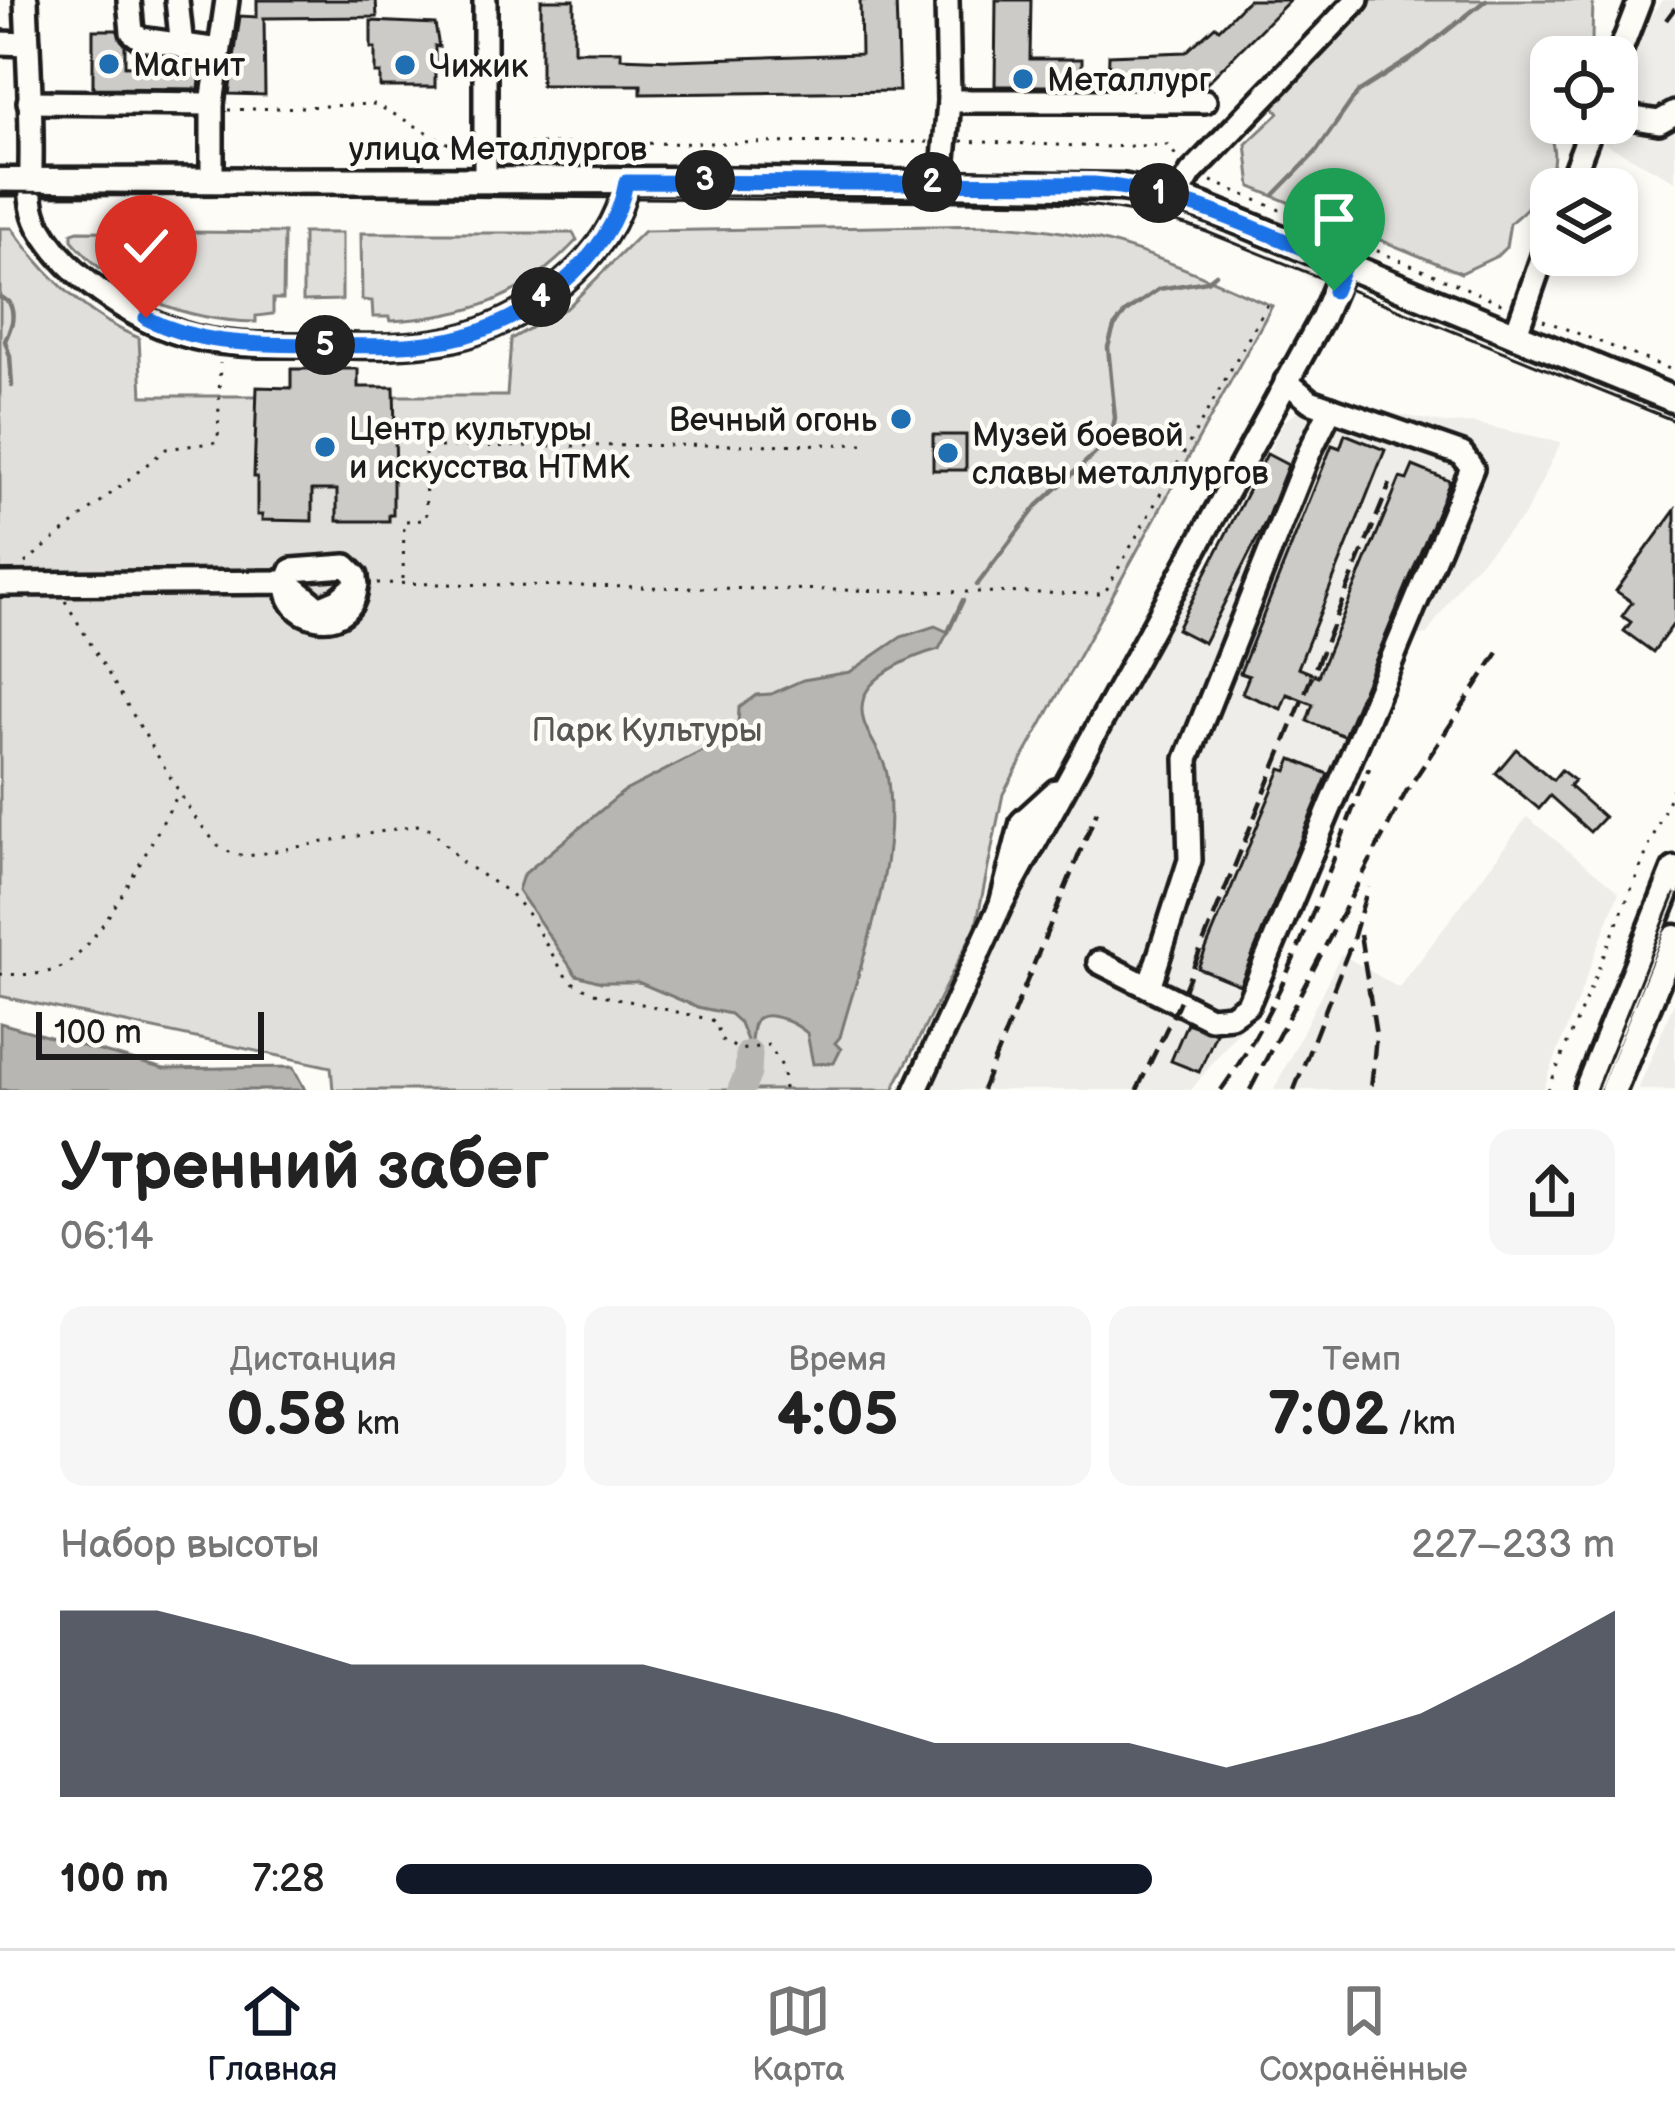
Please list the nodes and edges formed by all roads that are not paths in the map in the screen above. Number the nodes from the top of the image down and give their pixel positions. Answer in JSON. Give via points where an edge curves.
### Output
{"nodes":[{"id":1,"x":26,"y":0,"type":"edge"},
{"id":2,"x":129,"y":0,"type":"edge"},
{"id":3,"x":176,"y":0,"type":"edge"},
{"id":4,"x":227,"y":0,"type":"edge"},
{"id":5,"x":485,"y":0,"type":"edge"},
{"id":6,"x":947,"y":0,"type":"edge"},
{"id":7,"x":1357,"y":0,"type":"edge"},
{"id":8,"x":1640,"y":0,"type":"edge"},
{"id":9,"x":1626,"y":36,"type":"edge"},
{"id":10,"x":0,"y":43,"type":"edge"},
{"id":11,"x":28,"y":44,"type":"junction"},
{"id":12,"x":182,"y":47,"type":"junction"},
{"id":13,"x":219,"y":50,"type":"junction"},
{"id":14,"x":949,"y":100,"type":"junction"},
{"id":15,"x":1205,"y":100,"type":"dead end"},
{"id":16,"x":29,"y":102,"type":"junction"},
{"id":17,"x":212,"y":104,"type":"junction"},
{"id":18,"x":1675,"y":113,"type":"edge"},
{"id":19,"x":1638,"y":119,"type":"edge"},
{"id":20,"x":0,"y":181,"type":"edge"},
{"id":21,"x":485,"y":181,"type":"junction"},
{"id":22,"x":28,"y":182,"type":"junction"},
{"id":23,"x":212,"y":182,"type":"junction"},
{"id":24,"x":626,"y":182,"type":"junction"},
{"id":25,"x":942,"y":182,"type":"junction"},
{"id":26,"x":1177,"y":197,"type":"junction"},
{"id":27,"x":1344,"y":266,"type":"junction"},
{"id":28,"x":1536,"y":276,"type":"edge"},
{"id":29,"x":1515,"y":336,"type":"junction"},
{"id":30,"x":1286,"y":381,"type":"junction"},
{"id":31,"x":1675,"y":400,"type":"edge"},
{"id":32,"x":1331,"y":408,"type":"junction"},
{"id":33,"x":287,"y":582,"type":"junction"},
{"id":34,"x":0,"y":584,"type":"edge"},
{"id":35,"x":1675,"y":869,"type":"edge"},
{"id":36,"x":1675,"y":938,"type":"edge"},
{"id":37,"x":1100,"y":962,"type":"dead end"},
{"id":38,"x":1149,"y":987,"type":"junction"},
{"id":39,"x":916,"y":1090,"type":"edge"},
{"id":40,"x":1587,"y":1090,"type":"edge"},
{"id":41,"x":1613,"y":1090,"type":"edge"}],
"edges":[{"from":1,"to":11,"type":"street"},
{"from":2,"to":12,"type":"street","via":[[132,32]]},
{"from":3,"to":12,"type":"street"},
{"from":4,"to":13,"type":"street"},
{"from":5,"to":21,"type":"street"},
{"from":6,"to":14,"type":"street"},
{"from":7,"to":26,"type":"street","via":[[1191,172]]},
{"from":8,"to":9,"type":"street"},
{"from":10,"to":11,"type":"street"},
{"from":11,"to":16,"type":"street"},
{"from":12,"to":13,"type":"street"},
{"from":13,"to":17,"type":"street"},
{"from":14,"to":15,"type":"street"},
{"from":14,"to":25,"type":"street"},
{"from":16,"to":17,"type":"street"},
{"from":16,"to":22,"type":"street"},
{"from":17,"to":23,"type":"street"},
{"from":18,"to":19,"type":"street","via":[[1659,122]]},
{"from":20,"to":22,"type":"main road","name":"улица Металлургов"},
{"from":21,"to":23,"type":"main road","name":"улица Металлургов"},
{"from":21,"to":24,"type":"main road","name":"улица Металлургов"},
{"from":22,"to":23,"type":"main road","name":"улица Металлургов"},
{"from":22,"to":24,"type":"street","via":[[40,227],[80,274],[162,326],[220,342],[412,345],[480,331],[528,307],[584,261],[616,219]]},
{"from":24,"to":25,"type":"main road","name":"улица Металлургов"},
{"from":25,"to":26,"type":"main road","name":"улица Металлургов","via":[[1094,184]]},
{"from":26,"to":27,"type":"main road","name":"улица Металлургов"},
{"from":27,"to":29,"type":"main road","name":"улица Металлургов"},
{"from":27,"to":30,"type":"street"},
{"from":28,"to":29,"type":"street"},
{"from":29,"to":31,"type":"main road","name":"улица Металлургов"},
{"from":30,"to":32,"type":"street"},
{"from":30,"to":39,"type":"street","via":[[1001,904]]},
{"from":32,"to":38,"type":"street","via":[[1187,759],[1190,860]]},
{"from":32,"to":38,"type":"street","via":[[1462,454],[1472,468],[1248,1004],[1210,1018]]},
{"from":33,"to":33,"type":"street","via":[[299,611],[321,619],[344,612],[357,584],[346,566],[298,567]]},
{"from":33,"to":34,"type":"street"},
{"from":35,"to":40,"type":"main road"},
{"from":36,"to":41,"type":"main road"},
{"from":37,"to":38,"type":"street"}]}
